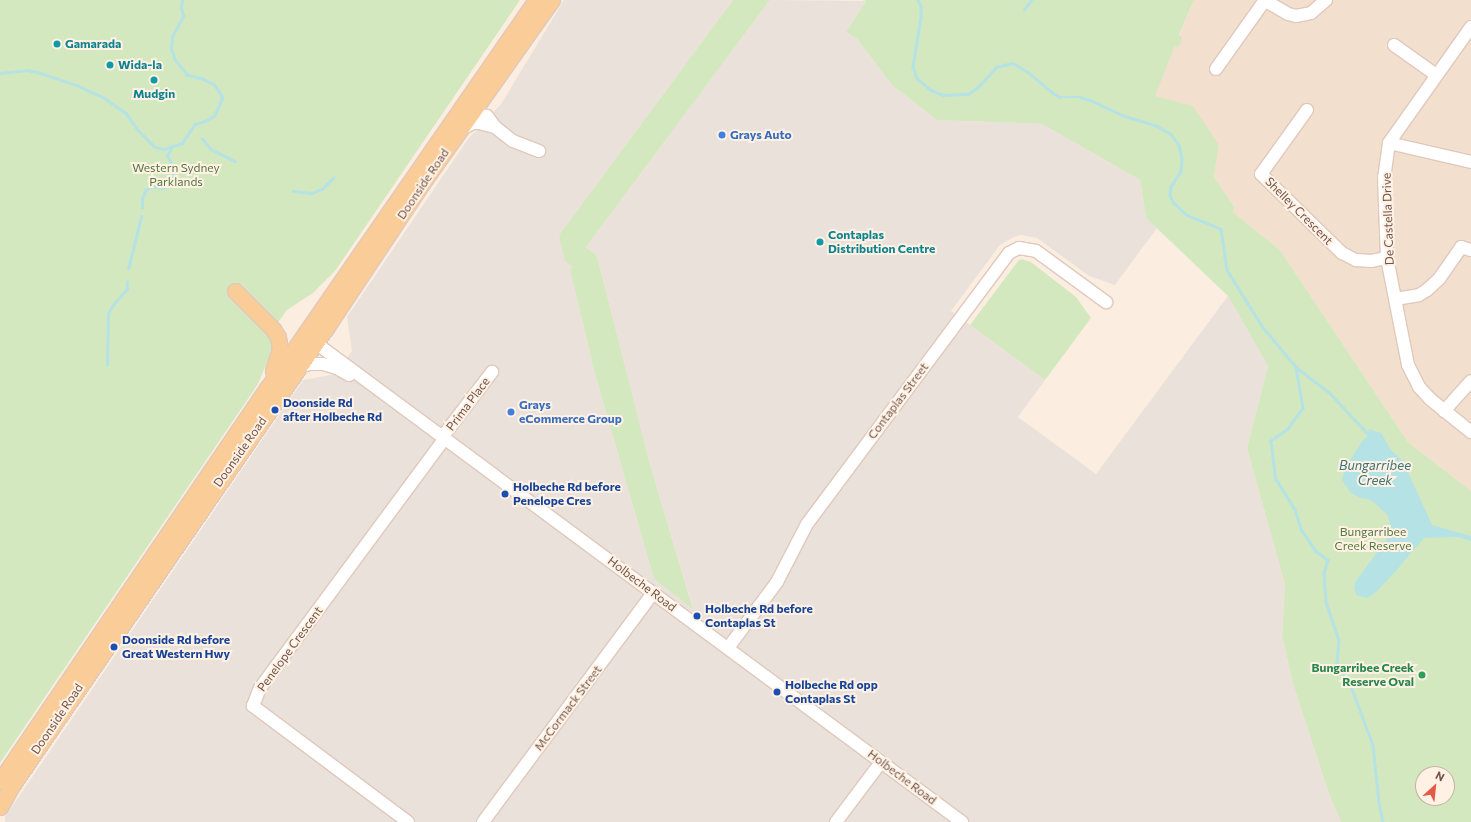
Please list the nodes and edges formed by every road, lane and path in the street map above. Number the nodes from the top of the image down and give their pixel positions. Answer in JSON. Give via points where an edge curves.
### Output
{"nodes":[{"id":1,"x":536,"y":0,"type":"edge"},
{"id":2,"x":552,"y":0,"type":"edge"},
{"id":3,"x":1264,"y":0,"type":"edge"},
{"id":4,"x":1326,"y":0,"type":"edge"},
{"id":5,"x":1471,"y":27,"type":"edge"},
{"id":6,"x":1394,"y":45,"type":"dead end"},
{"id":7,"x":1216,"y":69,"type":"dead end"},
{"id":8,"x":1436,"y":75,"type":"junction"},
{"id":9,"x":491,"y":87,"type":"junction"},
{"id":10,"x":1308,"y":110,"type":"dead end"},
{"id":11,"x":472,"y":112,"type":"junction"},
{"id":12,"x":487,"y":116,"type":"junction"},
{"id":13,"x":457,"y":124,"type":"junction"},
{"id":14,"x":495,"y":127,"type":"junction"},
{"id":15,"x":1389,"y":143,"type":"junction"},
{"id":16,"x":539,"y":151,"type":"dead end"},
{"id":17,"x":1471,"y":162,"type":"edge"},
{"id":18,"x":1466,"y":248,"type":"edge"},
{"id":19,"x":1387,"y":258,"type":"junction"},
{"id":20,"x":235,"y":291,"type":"dead end"},
{"id":21,"x":1395,"y":299,"type":"junction"},
{"id":22,"x":1106,"y":302,"type":"dead end"},
{"id":23,"x":310,"y":339,"type":"junction"},
{"id":24,"x":298,"y":368,"type":"junction"},
{"id":25,"x":492,"y":372,"type":"dead end"},
{"id":26,"x":1471,"y":381,"type":"edge"},
{"id":27,"x":268,"y":387,"type":"junction"},
{"id":28,"x":379,"y":389,"type":"junction"},
{"id":29,"x":1444,"y":411,"type":"junction"},
{"id":30,"x":1471,"y":432,"type":"edge"},
{"id":31,"x":444,"y":437,"type":"junction"},
{"id":32,"x":653,"y":593,"type":"junction"},
{"id":33,"x":728,"y":648,"type":"junction"},
{"id":34,"x":881,"y":762,"type":"junction"},
{"id":35,"x":0,"y":781,"type":"edge"},
{"id":36,"x":0,"y":807,"type":"edge"},
{"id":37,"x":408,"y":822,"type":"edge"},
{"id":38,"x":483,"y":822,"type":"edge"},
{"id":39,"x":836,"y":822,"type":"edge"},
{"id":40,"x":962,"y":822,"type":"edge"}],
"edges":[{"from":1,"to":13,"type":"main road","name":"Doonside Road"},
{"from":2,"to":9,"type":"main road","name":"Doonside Road"},
{"from":3,"to":4,"type":"street","via":[[1296,16],[1312,13]]},
{"from":3,"to":7,"type":"street"},
{"from":5,"to":8,"type":"street","name":"De Castella Drive"},
{"from":6,"to":8,"type":"street"},
{"from":8,"to":15,"type":"street","name":"De Castella Drive"},
{"from":9,"to":11,"type":"main road","name":"Doonside Road"},
{"from":9,"to":12,"type":"street","via":[[485,108]]},
{"from":10,"to":19,"type":"street","name":"Shelley Crescent","via":[[1262,174],[1342,253],[1356,260]]},
{"from":11,"to":12,"type":"street"},
{"from":11,"to":13,"type":"main road","name":"Doonside Road"},
{"from":12,"to":14,"type":"street"},
{"from":13,"to":14,"type":"street","via":[[479,123]]},
{"from":13,"to":23,"type":"main road","name":"Doonside Road"},
{"from":14,"to":16,"type":"street","via":[[513,141]]},
{"from":15,"to":17,"type":"street"},
{"from":15,"to":19,"type":"street","name":"De Castella Drive","via":[[1384,177]]},
{"from":18,"to":21,"type":"street","via":[[1427,290],[1419,295]]},
{"from":19,"to":21,"type":"street","name":"De Castella Drive"},
{"from":20,"to":27,"type":"main road","via":[[273,329],[279,339],[280,354]]},
{"from":21,"to":29,"type":"street","name":"De Castella Drive","via":[[1404,352],[1410,370],[1424,393]]},
{"from":22,"to":33,"type":"street","name":"Contaplas Street","via":[[1036,251],[1019,248],[1009,253],[807,524],[777,582]]},
{"from":23,"to":24,"type":"main road","name":"Doonside Road"},
{"from":23,"to":27,"type":"main road","name":"Doonside Road"},
{"from":23,"to":28,"type":"street","name":"Holbeche Road"},
{"from":24,"to":28,"type":"street","name":"Holbeche Road","via":[[314,364],[330,366],[361,383]]},
{"from":24,"to":36,"type":"main road","name":"Doonside Road","via":[[13,784]]},
{"from":25,"to":31,"type":"street","name":"Prima Place"},
{"from":26,"to":29,"type":"street"},
{"from":27,"to":35,"type":"main road","name":"Doonside Road"},
{"from":28,"to":31,"type":"street","name":"Holbeche Road"},
{"from":29,"to":30,"type":"street","name":"De Castella Drive"},
{"from":31,"to":32,"type":"street","name":"Holbeche Road"},
{"from":31,"to":37,"type":"street","name":"Penelope Crescent","via":[[260,688],[253,706]]},
{"from":32,"to":33,"type":"street","name":"Holbeche Road"},
{"from":32,"to":38,"type":"street","name":"McCormack Street"},
{"from":33,"to":34,"type":"street","name":"Holbeche Road"},
{"from":34,"to":39,"type":"street"},
{"from":34,"to":40,"type":"street","name":"Holbeche Road"}]}
